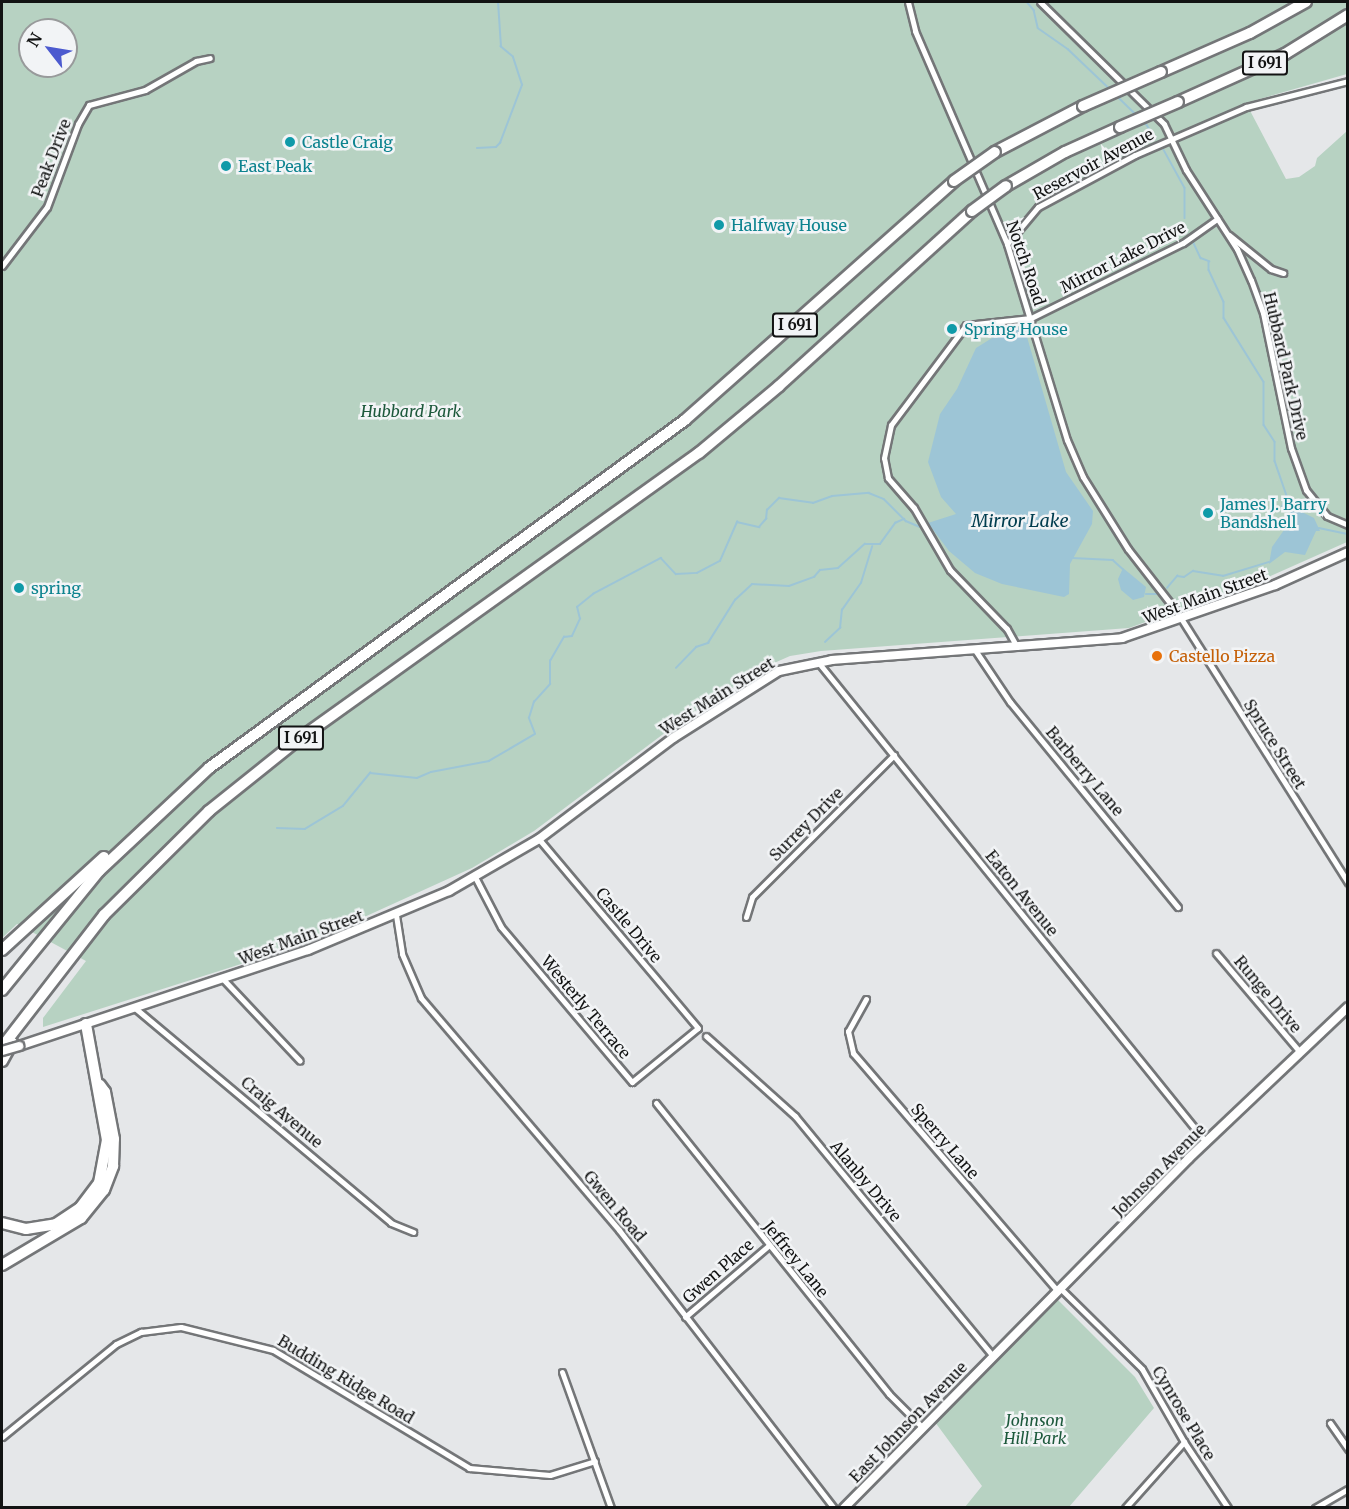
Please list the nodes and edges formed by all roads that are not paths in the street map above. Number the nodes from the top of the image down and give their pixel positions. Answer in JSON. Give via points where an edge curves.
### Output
{"nodes":[{"id":1,"x":908,"y":2,"type":"edge"},
{"id":2,"x":1040,"y":2,"type":"edge"},
{"id":3,"x":1306,"y":2,"type":"edge"},
{"id":4,"x":1347,"y":15,"type":"edge"},
{"id":5,"x":210,"y":58,"type":"dead end"},
{"id":6,"x":1347,"y":81,"type":"edge"},
{"id":7,"x":1172,"y":139,"type":"junction"},
{"id":8,"x":1217,"y":219,"type":"junction"},
{"id":9,"x":1226,"y":232,"type":"junction"},
{"id":10,"x":1007,"y":244,"type":"junction"},
{"id":11,"x":2,"y":266,"type":"edge"},
{"id":12,"x":1283,"y":273,"type":"dead end"},
{"id":13,"x":1031,"y":318,"type":"junction"},
{"id":14,"x":1347,"y":525,"type":"edge"},
{"id":15,"x":1347,"y":552,"type":"edge"},
{"id":16,"x":1180,"y":619,"type":"junction"},
{"id":17,"x":1017,"y":647,"type":"junction"},
{"id":18,"x":975,"y":650,"type":"junction"},
{"id":19,"x":818,"y":662,"type":"junction"},
{"id":20,"x":894,"y":755,"type":"junction"},
{"id":21,"x":146,"y":824,"type":"junction"},
{"id":22,"x":539,"y":839,"type":"junction"},
{"id":23,"x":475,"y":877,"type":"junction"},
{"id":24,"x":1347,"y":883,"type":"edge"},
{"id":25,"x":1178,"y":907,"type":"dead end"},
{"id":26,"x":396,"y":915,"type":"junction"},
{"id":27,"x":746,"y":917,"type":"dead end"},
{"id":28,"x":2,"y":950,"type":"edge"},
{"id":29,"x":1216,"y":952,"type":"dead end"},
{"id":30,"x":223,"y":979,"type":"junction"},
{"id":31,"x":2,"y":990,"type":"edge"},
{"id":32,"x":866,"y":999,"type":"dead end"},
{"id":33,"x":34,"y":1001,"type":"junction"},
{"id":34,"x":1347,"y":1007,"type":"edge"},
{"id":35,"x":135,"y":1008,"type":"junction"},
{"id":36,"x":86,"y":1024,"type":"junction"},
{"id":37,"x":698,"y":1028,"type":"joint"},
{"id":38,"x":706,"y":1036,"type":"dead end"},
{"id":39,"x":2,"y":1049,"type":"edge"},
{"id":40,"x":1300,"y":1052,"type":"junction"},
{"id":41,"x":2,"y":1061,"type":"edge"},
{"id":42,"x":300,"y":1061,"type":"dead end"},
{"id":43,"x":99,"y":1085,"type":"junction"},
{"id":44,"x":656,"y":1102,"type":"dead end"},
{"id":45,"x":1205,"y":1141,"type":"junction"},
{"id":46,"x":2,"y":1223,"type":"edge"},
{"id":47,"x":413,"y":1232,"type":"dead end"},
{"id":48,"x":768,"y":1246,"type":"junction"},
{"id":49,"x":2,"y":1265,"type":"edge"},
{"id":50,"x":1059,"y":1289,"type":"junction"},
{"id":51,"x":685,"y":1317,"type":"junction"},
{"id":52,"x":993,"y":1356,"type":"junction"},
{"id":53,"x":562,"y":1372,"type":"dead end"},
{"id":54,"x":1330,"y":1423,"type":"dead end"},
{"id":55,"x":922,"y":1427,"type":"junction"},
{"id":56,"x":2,"y":1437,"type":"edge"},
{"id":57,"x":1184,"y":1442,"type":"junction"},
{"id":58,"x":1347,"y":1449,"type":"edge"},
{"id":59,"x":595,"y":1461,"type":"junction"},
{"id":60,"x":1347,"y":1490,"type":"edge"},
{"id":61,"x":611,"y":1508,"type":"edge"},
{"id":62,"x":834,"y":1508,"type":"edge"},
{"id":63,"x":844,"y":1508,"type":"edge"},
{"id":64,"x":1125,"y":1508,"type":"edge"},
{"id":65,"x":1228,"y":1508,"type":"edge"},
{"id":66,"x":1315,"y":1508,"type":"edge"}],
"edges":[{"from":1,"to":10,"type":"street","name":"Notch Road","via":[[915,31]]},
{"from":2,"to":7,"type":"street","name":"Reservoir Avenue","via":[[1160,118]]},
{"from":3,"to":21,"type":"highway","number":"I 691","bridge":true,"via":[[1250,33],[1083,106],[995,152],[954,182],[685,420],[255,731]]},
{"from":4,"to":33,"type":"highway","number":"I 691","bridge":true,"via":[[1285,54],[1056,157],[972,211],[770,394],[693,458],[240,784],[127,890]]},
{"from":5,"to":11,"type":"street","name":"Peak Drive","via":[[196,61],[146,90],[89,105],[47,207]]},
{"from":6,"to":7,"type":"street","name":"Reservoir Avenue","via":[[1246,107]]},
{"from":7,"to":8,"type":"street","name":"Hubbard Park Drive"},
{"from":7,"to":10,"type":"street","name":"Reservoir Avenue","via":[[1038,207]]},
{"from":8,"to":9,"type":"street","name":"Hubbard Park Drive"},
{"from":8,"to":13,"type":"street","name":"Mirror Lake Drive","via":[[1195,237]]},
{"from":9,"to":12,"type":"street","via":[[1271,269]]},
{"from":9,"to":14,"type":"street","name":"Hubbard Park Drive","via":[[1244,263],[1260,304],[1300,476],[1319,508]]},
{"from":10,"to":13,"type":"street","name":"Notch Road"},
{"from":13,"to":16,"type":"street","name":"Notch Road","via":[[1067,440],[1083,477],[1124,543]]},
{"from":13,"to":17,"type":"street","name":"Mirror Lake Drive","via":[[974,322],[960,331],[897,415],[887,435],[884,458],[888,478],[918,516],[942,559],[1007,629]]},
{"from":15,"to":16,"type":"main road","name":"West Main Street","via":[[1275,585]]},
{"from":16,"to":17,"type":"main road","name":"West Main Street","via":[[1122,638]]},
{"from":16,"to":24,"type":"street","name":"Spruce Street"},
{"from":17,"to":18,"type":"main road","name":"West Main Street"},
{"from":18,"to":19,"type":"main road","name":"West Main Street"},
{"from":18,"to":25,"type":"street","name":"Barberry Lane","via":[[1010,702]]},
{"from":19,"to":20,"type":"street","name":"Eaton Avenue"},
{"from":19,"to":22,"type":"main road","name":"West Main Street","via":[[779,671],[695,723]]},
{"from":20,"to":27,"type":"street","name":"Surrey Drive","via":[[752,897]]},
{"from":20,"to":45,"type":"street","name":"Eaton Avenue"},
{"from":21,"to":28,"type":"highway","via":[[120,842]]},
{"from":21,"to":31,"type":"highway","number":"I 691","via":[[68,906]]},
{"from":22,"to":23,"type":"main road","name":"West Main Street"},
{"from":22,"to":37,"type":"street","name":"Castle Drive"},
{"from":23,"to":26,"type":"main road","name":"West Main Street"},
{"from":23,"to":37,"type":"street","name":"Westerly Terrace","via":[[501,927],[632,1082]]},
{"from":26,"to":30,"type":"main road","name":"West Main Street"},
{"from":26,"to":51,"type":"street","name":"Gwen Road","via":[[402,954],[421,998],[619,1230]]},
{"from":29,"to":40,"type":"street","name":"Runge Drive"},
{"from":30,"to":35,"type":"main road","name":"West Main Street"},
{"from":30,"to":42,"type":"street"},
{"from":32,"to":50,"type":"street","name":"Sperry Lane","via":[[848,1031],[853,1053]]},
{"from":33,"to":39,"type":"highway","number":"I 691"},
{"from":33,"to":41,"type":"highway"},
{"from":34,"to":40,"type":"main road","name":"Johnson Avenue"},
{"from":35,"to":36,"type":"main road","name":"West Main Street"},
{"from":35,"to":47,"type":"street","name":"Craig Avenue","via":[[392,1223]]},
{"from":36,"to":39,"type":"main road","name":"West Main Street","bridge":true},
{"from":36,"to":43,"type":"highway"},
{"from":38,"to":52,"type":"street","name":"Alanby Drive","via":[[795,1116]]},
{"from":40,"to":45,"type":"main road","name":"Johnson Avenue"},
{"from":43,"to":46,"type":"highway","via":[[107,1152],[92,1195],[71,1215],[49,1227],[26,1229]]},
{"from":43,"to":49,"type":"highway","via":[[105,1092],[114,1140],[112,1166],[104,1190],[81,1218]]},
{"from":44,"to":48,"type":"street","name":"Jeffrey Lane"},
{"from":45,"to":50,"type":"main road","name":"Johnson Avenue"},
{"from":48,"to":51,"type":"street","name":"Gwen Place"},
{"from":48,"to":55,"type":"street","name":"Jeffrey Lane","via":[[889,1395]]},
{"from":50,"to":52,"type":"main road","name":"Johnson Avenue"},
{"from":50,"to":57,"type":"street","name":"Cynrose Place","via":[[1142,1369]]},
{"from":51,"to":62,"type":"street","name":"Gwen Road"},
{"from":52,"to":55,"type":"main road","name":"East Johnson Avenue"},
{"from":53,"to":59,"type":"street"},
{"from":54,"to":58,"type":"street"},
{"from":55,"to":63,"type":"main road","name":"East Johnson Avenue"},
{"from":56,"to":59,"type":"street","name":"Budding Ridge Road","via":[[116,1344],[141,1332],[181,1327],[273,1350],[469,1468],[550,1475]]},
{"from":57,"to":64,"type":"street"},
{"from":57,"to":65,"type":"street","name":"Cynrose Place"},
{"from":59,"to":61,"type":"street"},
{"from":60,"to":66,"type":"street"}]}
